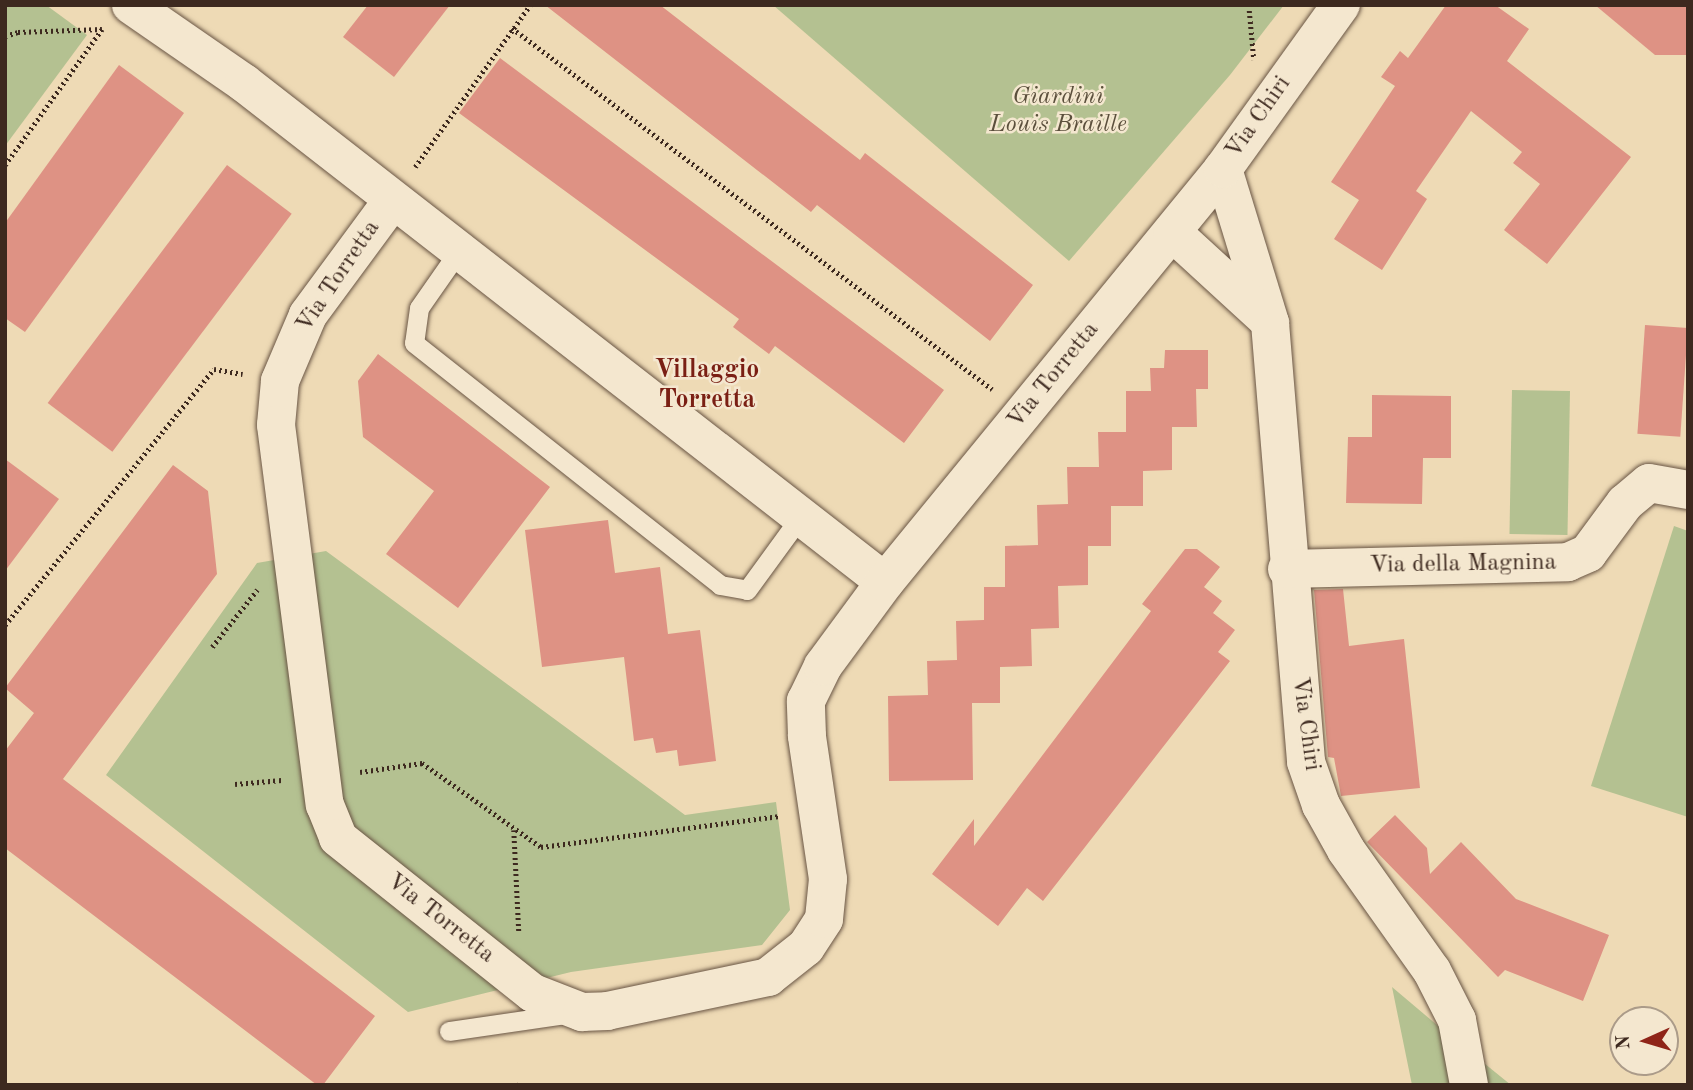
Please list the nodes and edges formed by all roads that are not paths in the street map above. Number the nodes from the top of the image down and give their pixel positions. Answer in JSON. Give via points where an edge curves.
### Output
{"nodes":[{"id":1,"x":1341,"y":5,"type":"edge"},
{"id":2,"x":113,"y":18,"type":"edge"},
{"id":3,"x":1223,"y":169,"type":"junction"},
{"id":4,"x":392,"y":201,"type":"junction"},
{"id":5,"x":1172,"y":232,"type":"junction"},
{"id":6,"x":458,"y":252,"type":"junction"},
{"id":7,"x":1270,"y":323,"type":"junction"},
{"id":8,"x":1688,"y":490,"type":"edge"},
{"id":9,"x":800,"y":516,"type":"junction"},
{"id":10,"x":1287,"y":569,"type":"junction"},
{"id":11,"x":885,"y":582,"type":"junction"},
{"id":12,"x":582,"y":1012,"type":"junction"},
{"id":13,"x":449,"y":1031,"type":"dead end"},
{"id":14,"x":1469,"y":1085,"type":"edge"}],
"edges":[{"from":1,"to":3,"type":"street","name":"Via Chiri"},
{"from":2,"to":4,"type":"street","name":"Via Torretta","via":[[244,83]]},
{"from":3,"to":5,"type":"street","name":"Via Torretta"},
{"from":3,"to":7,"type":"street","name":"Via Chiri"},
{"from":4,"to":6,"type":"street","name":"Via Torretta"},
{"from":4,"to":12,"type":"street","name":"Via Torretta","via":[[308,315],[280,382],[276,425],[326,805],[338,838],[520,982],[556,1005]]},
{"from":5,"to":7,"type":"street"},
{"from":5,"to":11,"type":"street","name":"Via Torretta"},
{"from":6,"to":9,"type":"street","name":"Via Torretta"},
{"from":6,"to":9,"type":"lane","via":[[419,308],[414,342],[720,585],[747,590]]},
{"from":7,"to":10,"type":"street","name":"Via Chiri"},
{"from":8,"to":10,"type":"street","name":"Via della Magnina","via":[[1649,484],[1625,503],[1588,553],[1568,562]]},
{"from":9,"to":11,"type":"street","name":"Via Torretta"},
{"from":10,"to":14,"type":"street","name":"Via Chiri","via":[[1306,762],[1321,805],[1346,850],[1432,971],[1457,1020]]},
{"from":11,"to":12,"type":"street","name":"Via Torretta","via":[[843,634],[806,701],[816,811],[828,879],[824,919],[806,947],[768,977],[607,1011]]},
{"from":12,"to":13,"type":"lane"}]}
